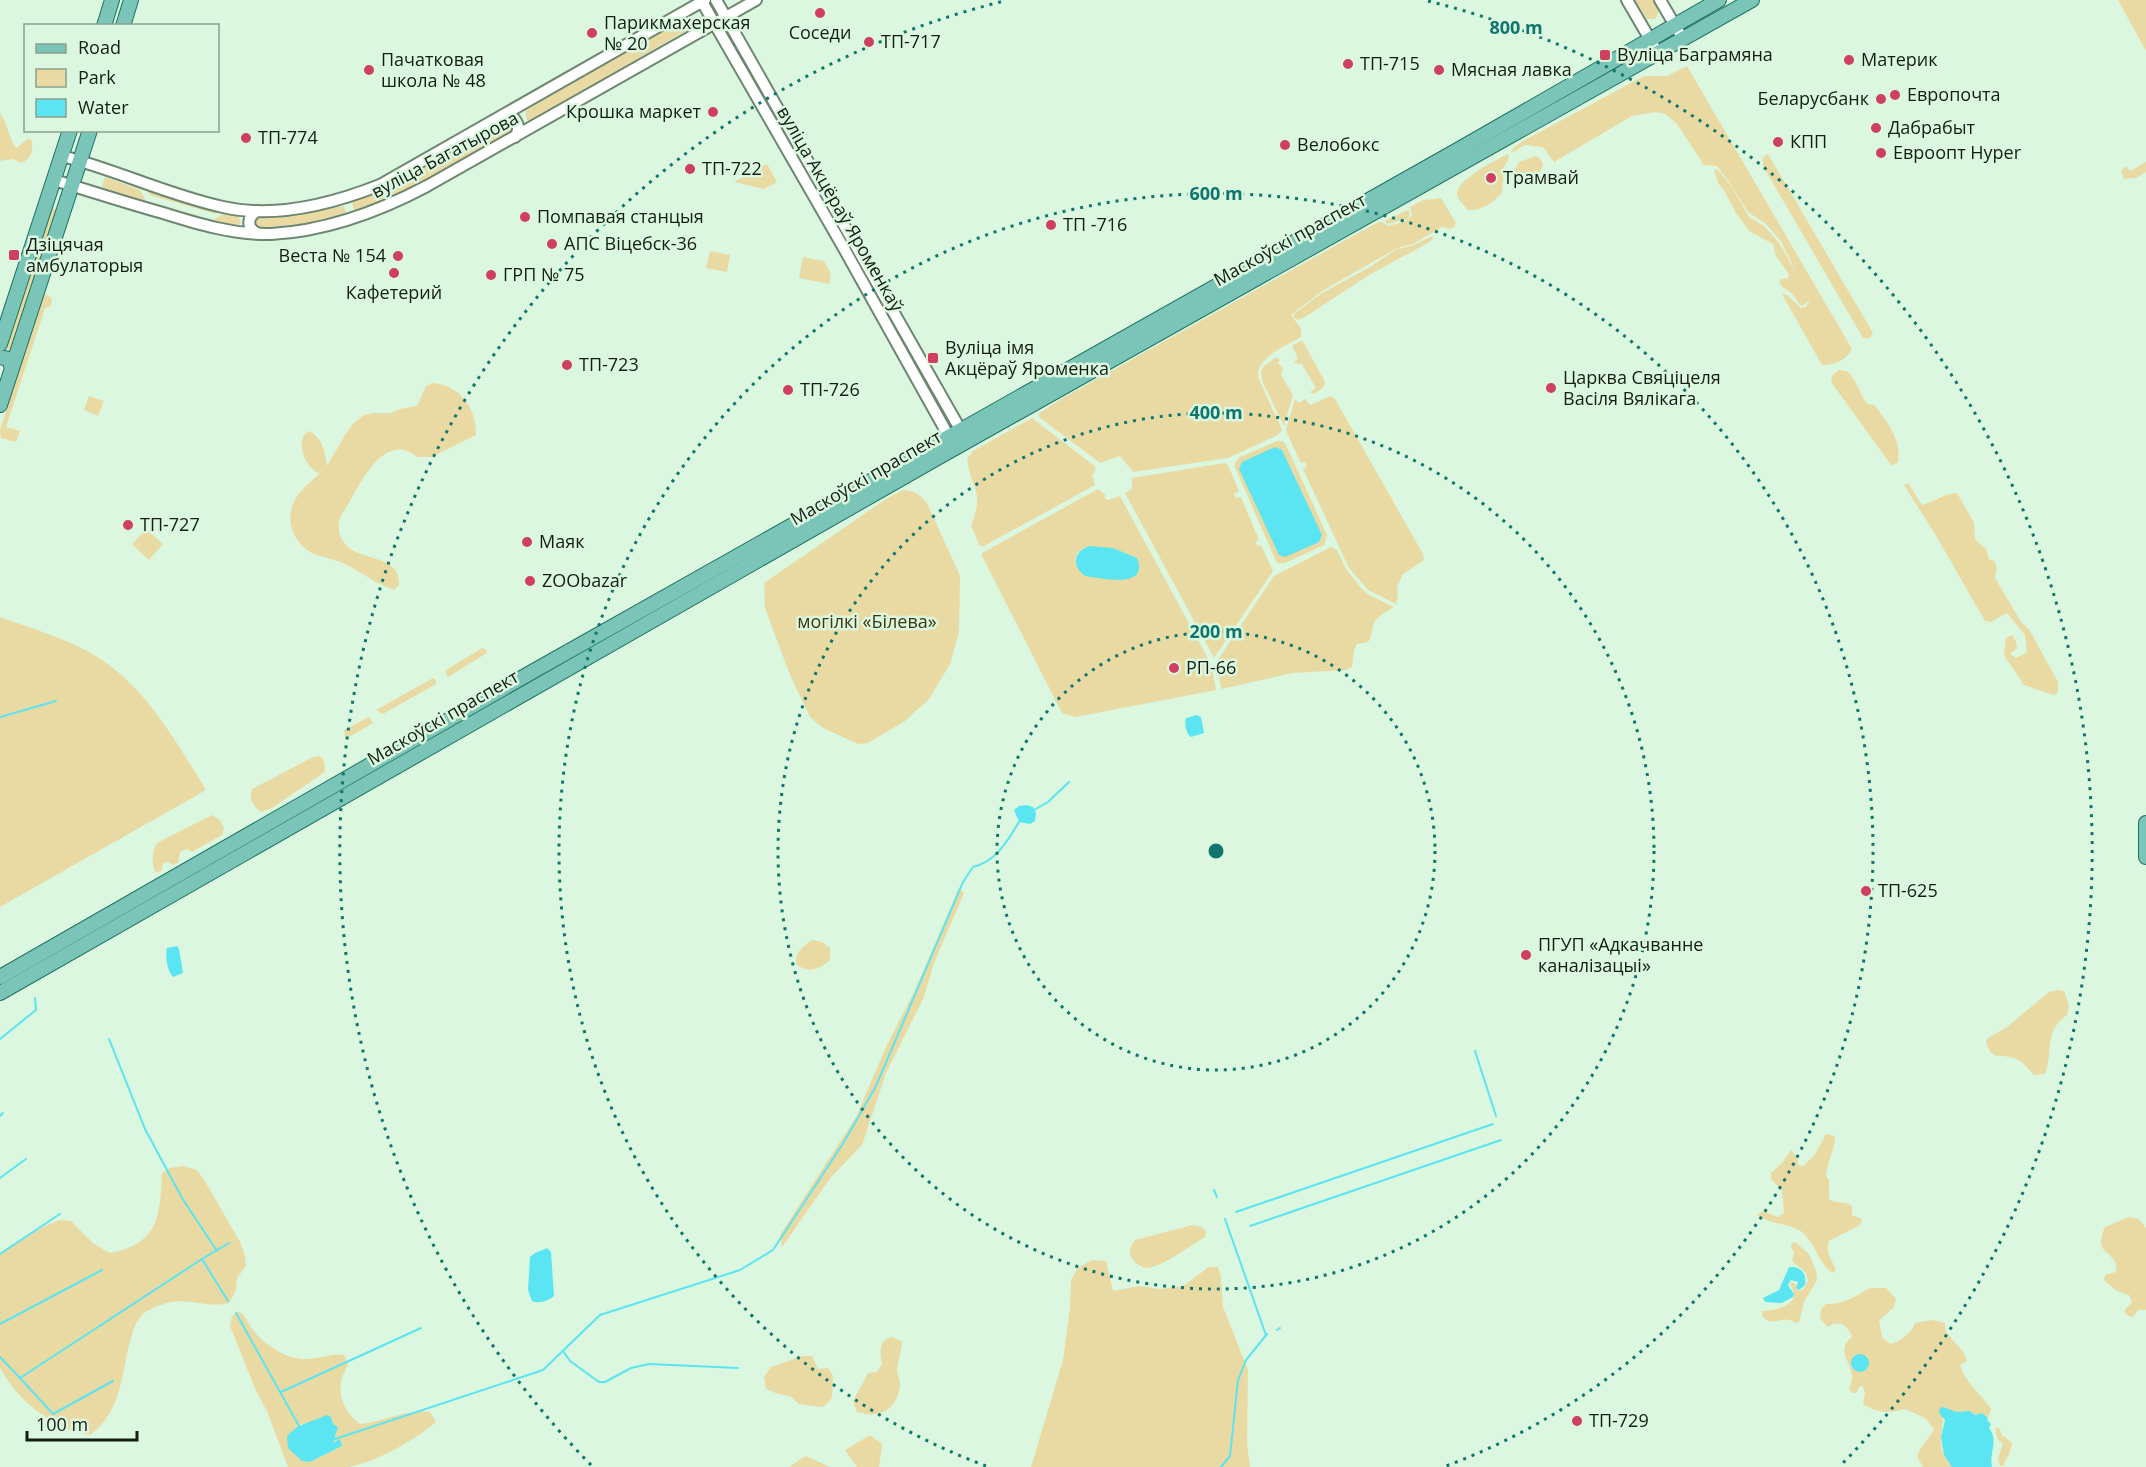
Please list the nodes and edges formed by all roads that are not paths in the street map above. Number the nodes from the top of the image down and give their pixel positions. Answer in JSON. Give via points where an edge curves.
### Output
{"nodes":[{"id":1,"x":112,"y":0,"type":"edge"},
{"id":2,"x":131,"y":0,"type":"edge"},
{"id":3,"x":716,"y":0,"type":"edge"},
{"id":4,"x":756,"y":0,"type":"edge"},
{"id":5,"x":1627,"y":0,"type":"edge"},
{"id":6,"x":1660,"y":0,"type":"edge"},
{"id":7,"x":1719,"y":0,"type":"edge"},
{"id":8,"x":1752,"y":0,"type":"edge"},
{"id":9,"x":703,"y":1,"type":"edge"},
{"id":10,"x":726,"y":17,"type":"junction"},
{"id":11,"x":105,"y":24,"type":"edge"},
{"id":12,"x":124,"y":24,"type":"edge"},
{"id":13,"x":714,"y":24,"type":"junction"},
{"id":14,"x":1675,"y":26,"type":"junction"},
{"id":15,"x":1683,"y":39,"type":"junction"},
{"id":16,"x":1650,"y":40,"type":"junction"},
{"id":17,"x":1658,"y":53,"type":"junction"},
{"id":18,"x":525,"y":104,"type":"junction"},
{"id":19,"x":502,"y":116,"type":"junction"},
{"id":20,"x":536,"y":125,"type":"junction"},
{"id":21,"x":69,"y":132,"type":"edge"},
{"id":22,"x":89,"y":132,"type":"edge"},
{"id":23,"x":514,"y":137,"type":"junction"},
{"id":24,"x":62,"y":156,"type":"junction"},
{"id":25,"x":80,"y":161,"type":"junction"},
{"id":26,"x":1431,"y":164,"type":"junction"},
{"id":27,"x":1439,"y":177,"type":"junction"},
{"id":28,"x":54,"y":180,"type":"junction"},
{"id":29,"x":73,"y":186,"type":"junction"},
{"id":30,"x":237,"y":209,"type":"junction"},
{"id":31,"x":258,"y":211,"type":"junction"},
{"id":32,"x":234,"y":230,"type":"junction"},
{"id":33,"x":257,"y":234,"type":"junction"},
{"id":34,"x":0,"y":343,"type":"edge"},
{"id":35,"x":18,"y":348,"type":"junction"},
{"id":36,"x":0,"y":357,"type":"edge"},
{"id":37,"x":12,"y":368,"type":"junction"},
{"id":38,"x":0,"y":405,"type":"edge"},
{"id":39,"x":955,"y":438,"type":"junction"},
{"id":40,"x":684,"y":594,"type":"junction"},
{"id":41,"x":2146,"y":823,"type":"edge"},
{"id":42,"x":2145,"y":853,"type":"edge"},
{"id":43,"x":0,"y":977,"type":"edge"},
{"id":44,"x":0,"y":993,"type":"edge"}],
"edges":[{"from":1,"to":11,"type":"main road"},
{"from":2,"to":12,"type":"main road"},
{"from":3,"to":10,"type":"street","name":"вуліца Акцёраў Яроменкаў"},
{"from":4,"to":10,"type":"street","name":"вуліца Багатырова"},
{"from":5,"to":16,"type":"street"},
{"from":6,"to":14,"type":"street"},
{"from":7,"to":14,"type":"main road","name":"Маскоўскі праспект"},
{"from":8,"to":15,"type":"main road","name":"Маскоўскі праспект"},
{"from":9,"to":13,"type":"street","name":"вуліца Акцёраў Яроменкаў"},
{"from":9,"to":18,"type":"street","name":"вуліца Багатырова"},
{"from":10,"to":13,"type":"street","name":"вуліца Багатырова"},
{"from":10,"to":39,"type":"street","name":"вуліца Акцёраў Яроменкаў"},
{"from":13,"to":20,"type":"street","name":"вуліца Багатырова"},
{"from":13,"to":39,"type":"street","name":"вуліца Акцёраў Яроменкаў"},
{"from":14,"to":15,"type":"street"},
{"from":14,"to":16,"type":"main road","name":"Маскоўскі праспект"},
{"from":15,"to":17,"type":"main road","name":"Маскоўскі праспект"},
{"from":16,"to":17,"type":"street"},
{"from":16,"to":26,"type":"main road","name":"Маскоўскі праспект"},
{"from":17,"to":27,"type":"main road","name":"Маскоўскі праспект"},
{"from":18,"to":19,"type":"street","name":"вуліца Багатырова"},
{"from":18,"to":20,"type":"street","via":[[523,118]]},
{"from":19,"to":23,"type":"street","via":[[511,116],[517,122]]},
{"from":19,"to":31,"type":"street","name":"вуліца Багатырова","via":[[380,185],[347,198],[313,207]]},
{"from":20,"to":23,"type":"street","name":"вуліца Багатырова"},
{"from":21,"to":24,"type":"main road"},
{"from":22,"to":25,"type":"main road"},
{"from":23,"to":33,"type":"street","name":"вуліца Багатырова","via":[[394,204],[354,220],[300,231]]},
{"from":24,"to":25,"type":"street","name":"вуліца Багатырова"},
{"from":24,"to":28,"type":"main road"},
{"from":25,"to":29,"type":"main road"},
{"from":25,"to":30,"type":"street","name":"вуліца Багатырова","via":[[199,201]]},
{"from":26,"to":27,"type":"main road"},
{"from":26,"to":39,"type":"main road","name":"Маскоўскі праспект"},
{"from":27,"to":39,"type":"main road","name":"Маскоўскі праспект"},
{"from":28,"to":29,"type":"street","name":"вуліца Багатырова"},
{"from":28,"to":34,"type":"main road"},
{"from":29,"to":32,"type":"street","name":"вуліца Багатырова","via":[[189,221]]},
{"from":29,"to":35,"type":"main road"},
{"from":30,"to":31,"type":"street","name":"вуліца Багатырова"},
{"from":30,"to":32,"type":"street","via":[[244,222]]},
{"from":31,"to":33,"type":"street","via":[[250,216],[249,222]]},
{"from":32,"to":33,"type":"street","name":"вуліца Багатырова"},
{"from":34,"to":35,"type":"main road","via":[[7,353],[15,353]]},
{"from":35,"to":37,"type":"main road"},
{"from":36,"to":37,"type":"main road","via":[[9,359]]},
{"from":37,"to":38,"type":"main road"},
{"from":39,"to":40,"type":"main road","name":"Маскоўскі праспект"},
{"from":40,"to":43,"type":"main road","name":"Маскоўскі праспект"},
{"from":40,"to":44,"type":"main road","name":"Маскоўскі праспект"},
{"from":41,"to":42,"type":"main road"}]}
